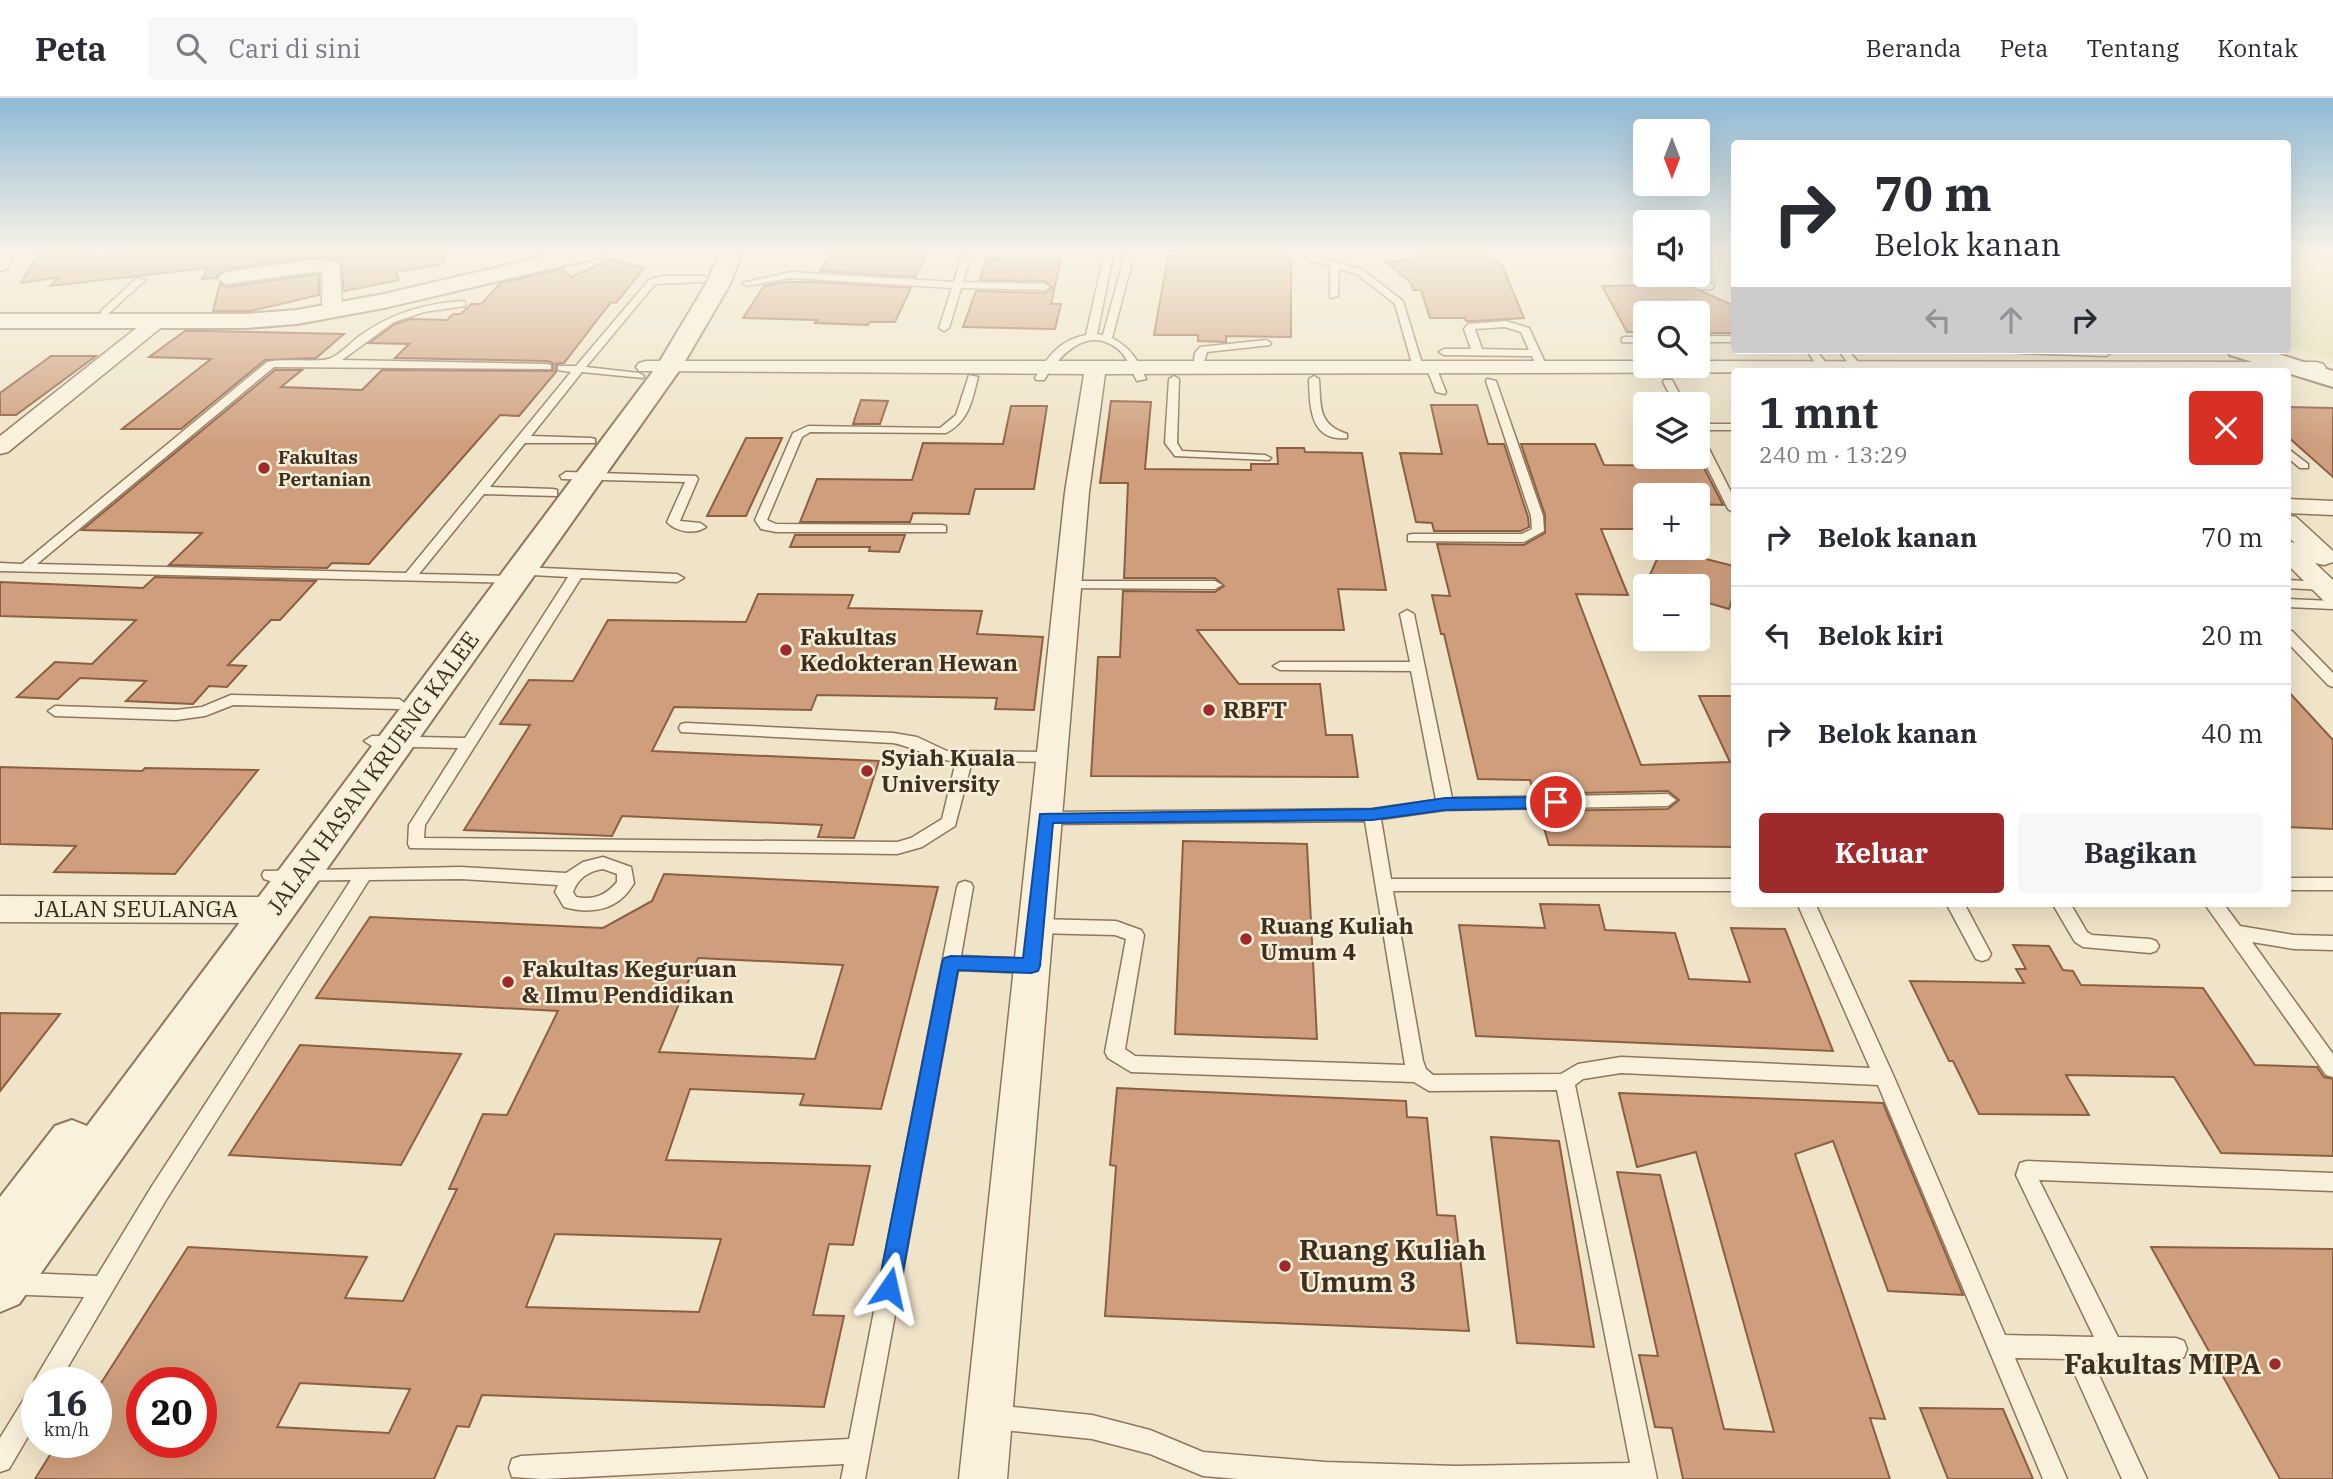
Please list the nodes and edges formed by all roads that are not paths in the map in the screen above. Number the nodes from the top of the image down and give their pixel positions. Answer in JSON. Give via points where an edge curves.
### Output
{"nodes":[{"id":1,"x":309,"y":315,"type":"edge"},
{"id":2,"x":401,"y":315,"type":"edge"},
{"id":3,"x":624,"y":315,"type":"edge"},
{"id":4,"x":680,"y":315,"type":"edge"},
{"id":5,"x":692,"y":315,"type":"edge"},
{"id":6,"x":948,"y":315,"type":"edge"},
{"id":7,"x":1102,"y":315,"type":"edge"},
{"id":8,"x":1110,"y":315,"type":"edge"},
{"id":9,"x":1407,"y":315,"type":"edge"},
{"id":10,"x":0,"y":321,"type":"edge"},
{"id":11,"x":156,"y":322,"type":"junction"},
{"id":12,"x":944,"y":328,"type":"dead end"},
{"id":13,"x":1710,"y":339,"type":"edge"},
{"id":14,"x":1731,"y":339,"type":"edge"},
{"id":15,"x":1626,"y":340,"type":"dead end"},
{"id":16,"x":1633,"y":340,"type":"edge"},
{"id":17,"x":1266,"y":343,"type":"dead end"},
{"id":18,"x":1478,"y":352,"type":"junction"},
{"id":19,"x":1814,"y":354,"type":"edge"},
{"id":20,"x":1847,"y":354,"type":"edge"},
{"id":21,"x":2024,"y":354,"type":"edge"},
{"id":22,"x":2040,"y":354,"type":"edge"},
{"id":23,"x":2251,"y":354,"type":"edge"},
{"id":24,"x":2266,"y":354,"type":"edge"},
{"id":25,"x":1097,"y":356,"type":"junction"},
{"id":26,"x":1538,"y":360,"type":"junction"},
{"id":27,"x":332,"y":363,"type":"junction"},
{"id":28,"x":2116,"y":366,"type":"edge"},
{"id":29,"x":1198,"y":367,"type":"junction"},
{"id":30,"x":547,"y":368,"type":"dead end"},
{"id":31,"x":562,"y":368,"type":"dead end"},
{"id":32,"x":1825,"y":368,"type":"edge"},
{"id":33,"x":1859,"y":368,"type":"edge"},
{"id":34,"x":2040,"y":368,"type":"edge"},
{"id":35,"x":2079,"y":368,"type":"edge"},
{"id":36,"x":2156,"y":368,"type":"edge"},
{"id":37,"x":579,"y":369,"type":"junction"},
{"id":38,"x":1633,"y":371,"type":"edge"},
{"id":39,"x":644,"y":372,"type":"junction"},
{"id":40,"x":1434,"y":372,"type":"junction"},
{"id":41,"x":1731,"y":372,"type":"edge"},
{"id":42,"x":1042,"y":373,"type":"junction"},
{"id":43,"x":1139,"y":373,"type":"junction"},
{"id":44,"x":1710,"y":373,"type":"edge"},
{"id":45,"x":1633,"y":375,"type":"edge"},
{"id":46,"x":2291,"y":375,"type":"edge"},
{"id":47,"x":2317,"y":376,"type":"edge"},
{"id":48,"x":973,"y":377,"type":"junction"},
{"id":49,"x":1704,"y":378,"type":"edge"},
{"id":50,"x":1174,"y":379,"type":"junction"},
{"id":51,"x":1314,"y":379,"type":"junction"},
{"id":52,"x":1491,"y":381,"type":"junction"},
{"id":53,"x":1731,"y":381,"type":"edge"},
{"id":54,"x":1710,"y":427,"type":"edge"},
{"id":55,"x":1731,"y":427,"type":"edge"},
{"id":56,"x":1343,"y":436,"type":"dead end"},
{"id":57,"x":522,"y":439,"type":"junction"},
{"id":58,"x":0,"y":447,"type":"edge"},
{"id":59,"x":2291,"y":455,"type":"edge"},
{"id":60,"x":1265,"y":458,"type":"dead end"},
{"id":61,"x":1710,"y":462,"type":"edge"},
{"id":62,"x":2304,"y":466,"type":"dead end"},
{"id":63,"x":575,"y":472,"type":"junction"},
{"id":64,"x":481,"y":490,"type":"junction"},
{"id":65,"x":1731,"y":503,"type":"edge"},
{"id":66,"x":2291,"y":506,"type":"edge"},
{"id":67,"x":2333,"y":508,"type":"edge"},
{"id":68,"x":700,"y":527,"type":"dead end"},
{"id":69,"x":2291,"y":528,"type":"edge"},
{"id":70,"x":942,"y":529,"type":"dead end"},
{"id":71,"x":1412,"y":538,"type":"dead end"},
{"id":72,"x":2291,"y":553,"type":"edge"},
{"id":73,"x":0,"y":567,"type":"edge"},
{"id":74,"x":26,"y":567,"type":"junction"},
{"id":75,"x":577,"y":574,"type":"junction"},
{"id":76,"x":507,"y":577,"type":"junction"},
{"id":77,"x":409,"y":578,"type":"junction"},
{"id":78,"x":677,"y":578,"type":"dead end"},
{"id":79,"x":1215,"y":584,"type":"dead end"},
{"id":80,"x":2291,"y":584,"type":"edge"},
{"id":81,"x":1068,"y":585,"type":"junction"},
{"id":82,"x":2331,"y":588,"type":"edge"},
{"id":83,"x":2291,"y":602,"type":"edge"},
{"id":84,"x":1407,"y":614,"type":"dead end"},
{"id":85,"x":2291,"y":638,"type":"edge"},
{"id":86,"x":1280,"y":666,"type":"dead end"},
{"id":87,"x":1416,"y":667,"type":"junction"},
{"id":88,"x":2333,"y":682,"type":"edge"},
{"id":89,"x":55,"y":710,"type":"dead end"},
{"id":90,"x":686,"y":728,"type":"dead end"},
{"id":91,"x":388,"y":729,"type":"junction"},
{"id":92,"x":468,"y":743,"type":"junction"},
{"id":93,"x":965,"y":757,"type":"junction"},
{"id":94,"x":1051,"y":757,"type":"junction"},
{"id":95,"x":1668,"y":800,"type":"dead end"},
{"id":96,"x":1445,"y":804,"type":"junction"},
{"id":97,"x":1372,"y":815,"type":"junction"},
{"id":98,"x":1046,"y":818,"type":"junction"},
{"id":99,"x":364,"y":874,"type":"junction"},
{"id":100,"x":569,"y":879,"type":"dead end"},
{"id":101,"x":2291,"y":884,"type":"edge"},
{"id":102,"x":2333,"y":884,"type":"edge"},
{"id":103,"x":1384,"y":885,"type":"junction"},
{"id":104,"x":1731,"y":885,"type":"edge"},
{"id":105,"x":965,"y":887,"type":"dead end"},
{"id":106,"x":272,"y":892,"type":"junction"},
{"id":107,"x":1808,"y":907,"type":"edge"},
{"id":108,"x":1957,"y":907,"type":"edge"},
{"id":109,"x":2063,"y":907,"type":"edge"},
{"id":110,"x":2216,"y":907,"type":"edge"},
{"id":111,"x":0,"y":909,"type":"edge"},
{"id":112,"x":1035,"y":926,"type":"junction"},
{"id":113,"x":2235,"y":932,"type":"junction"},
{"id":114,"x":2333,"y":943,"type":"edge"},
{"id":115,"x":2150,"y":946,"type":"dead end"},
{"id":116,"x":1982,"y":954,"type":"dead end"},
{"id":117,"x":951,"y":963,"type":"junction"},
{"id":118,"x":1031,"y":966,"type":"junction"},
{"id":119,"x":2333,"y":1069,"type":"edge"},
{"id":120,"x":1418,"y":1074,"type":"junction"},
{"id":121,"x":1884,"y":1077,"type":"junction"},
{"id":122,"x":1565,"y":1082,"type":"junction"},
{"id":123,"x":2333,"y":1182,"type":"edge"},
{"id":124,"x":0,"y":1238,"type":"edge"},
{"id":125,"x":1,"y":1284,"type":"edge"},
{"id":126,"x":104,"y":1287,"type":"junction"},
{"id":127,"x":1999,"y":1346,"type":"junction"},
{"id":128,"x":2075,"y":1348,"type":"junction"},
{"id":129,"x":2111,"y":1348,"type":"junction"},
{"id":130,"x":2176,"y":1349,"type":"dead end"},
{"id":131,"x":55,"y":1367,"type":"edge"},
{"id":132,"x":990,"y":1417,"type":"junction"},
{"id":133,"x":21,"y":1425,"type":"edge"},
{"id":134,"x":858,"y":1451,"type":"junction"},
{"id":135,"x":0,"y":1460,"type":"edge"},
{"id":136,"x":521,"y":1468,"type":"dead end"},
{"id":137,"x":1645,"y":1477,"type":"edge"},
{"id":138,"x":853,"y":1479,"type":"edge"},
{"id":139,"x":984,"y":1479,"type":"edge"},
{"id":140,"x":2055,"y":1479,"type":"edge"},
{"id":141,"x":2135,"y":1479,"type":"edge"}],
"edges":[{"from":1,"to":11,"type":"street"},
{"from":2,"to":27,"type":"lane","via":[[386,320]]},
{"from":3,"to":37,"type":"lane"},
{"from":4,"to":39,"type":"street","name":"JALAN HASAN KRUENG KALEE"},
{"from":5,"to":39,"type":"street","name":"JALAN HASAN KRUENG KALEE"},
{"from":6,"to":12,"type":"lane"},
{"from":7,"to":25,"type":"lane"},
{"from":8,"to":25,"type":"lane"},
{"from":9,"to":40,"type":"lane"},
{"from":10,"to":11,"type":"street"},
{"from":11,"to":58,"type":"street"},
{"from":13,"to":14,"type":"lane"},
{"from":15,"to":16,"type":"lane"},
{"from":17,"to":29,"type":"lane","via":[[1205,349]]},
{"from":18,"to":26,"type":"lane"},
{"from":18,"to":26,"type":"lane","via":[[1469,329],[1472,326],[1506,324],[1525,330]]},
{"from":18,"to":40,"type":"lane"},
{"from":19,"to":32,"type":"lane"},
{"from":20,"to":33,"type":"lane"},
{"from":21,"to":34,"type":"lane"},
{"from":22,"to":28,"type":"lane"},
{"from":23,"to":47,"type":"street"},
{"from":24,"to":47,"type":"street"},
{"from":25,"to":42,"type":"street"},
{"from":25,"to":42,"type":"lane","via":[[1079,339],[1060,349]]},
{"from":25,"to":43,"type":"street"},
{"from":25,"to":43,"type":"lane","via":[[1118,342]]},
{"from":25,"to":81,"type":"street"},
{"from":26,"to":38,"type":"street"},
{"from":26,"to":40,"type":"street"},
{"from":27,"to":30,"type":"lane"},
{"from":27,"to":74,"type":"lane","via":[[271,364]]},
{"from":28,"to":35,"type":"street"},
{"from":28,"to":36,"type":"street"},
{"from":29,"to":40,"type":"street"},
{"from":29,"to":43,"type":"street"},
{"from":31,"to":37,"type":"lane"},
{"from":37,"to":39,"type":"lane"},
{"from":37,"to":57,"type":"lane"},
{"from":39,"to":42,"type":"street"},
{"from":39,"to":48,"type":"street"},
{"from":39,"to":63,"type":"street","name":"JALAN HASAN KRUENG KALEE"},
{"from":40,"to":51,"type":"street"},
{"from":40,"to":52,"type":"street"},
{"from":41,"to":44,"type":"street"},
{"from":42,"to":48,"type":"street"},
{"from":43,"to":50,"type":"street"},
{"from":45,"to":52,"type":"street"},
{"from":46,"to":47,"type":"street"},
{"from":48,"to":70,"type":"lane","via":[[961,418],[942,430],[808,429],[797,435],[761,520],[776,528]]},
{"from":49,"to":53,"type":"street"},
{"from":50,"to":51,"type":"street"},
{"from":50,"to":60,"type":"lane","via":[[1171,443],[1179,454]]},
{"from":51,"to":56,"type":"lane","via":[[1318,422],[1323,429]]},
{"from":52,"to":71,"type":"lane","via":[[1537,516],[1538,531],[1524,538]]},
{"from":54,"to":55,"type":"lane"},
{"from":57,"to":63,"type":"lane"},
{"from":57,"to":64,"type":"lane"},
{"from":59,"to":62,"type":"lane"},
{"from":61,"to":65,"type":"lane"},
{"from":63,"to":64,"type":"lane"},
{"from":63,"to":68,"type":"lane","via":[[692,480],[673,522],[680,527]]},
{"from":63,"to":76,"type":"street","name":"JALAN HASAN KRUENG KALEE"},
{"from":64,"to":77,"type":"lane"},
{"from":66,"to":67,"type":"street"},
{"from":69,"to":82,"type":"street"},
{"from":72,"to":82,"type":"street"},
{"from":73,"to":74,"type":"lane"},
{"from":74,"to":77,"type":"lane"},
{"from":75,"to":76,"type":"lane"},
{"from":75,"to":78,"type":"lane"},
{"from":75,"to":92,"type":"lane"},
{"from":76,"to":77,"type":"lane"},
{"from":76,"to":91,"type":"street","name":"JALAN HASAN KRUENG KALEE"},
{"from":79,"to":81,"type":"lane"},
{"from":80,"to":82,"type":"lane"},
{"from":81,"to":94,"type":"street"},
{"from":82,"to":83,"type":"lane"},
{"from":84,"to":87,"type":"lane"},
{"from":85,"to":88,"type":"lane"},
{"from":86,"to":87,"type":"lane"},
{"from":87,"to":96,"type":"lane"},
{"from":89,"to":91,"type":"lane","via":[[176,715],[232,700]]},
{"from":90,"to":93,"type":"lane","via":[[893,738]]},
{"from":91,"to":92,"type":"lane"},
{"from":91,"to":106,"type":"street","name":"JALAN HASAN KRUENG KALEE"},
{"from":92,"to":93,"type":"lane","via":[[417,825],[416,844],[897,848],[949,822]]},
{"from":93,"to":94,"type":"lane"},
{"from":94,"to":98,"type":"street"},
{"from":95,"to":96,"type":"lane"},
{"from":96,"to":97,"type":"lane"},
{"from":97,"to":98,"type":"lane"},
{"from":97,"to":103,"type":"lane"},
{"from":98,"to":112,"type":"street"},
{"from":99,"to":100,"type":"lane"},
{"from":99,"to":106,"type":"lane"},
{"from":99,"to":126,"type":"lane","via":[[159,1193]]},
{"from":101,"to":102,"type":"lane"},
{"from":103,"to":104,"type":"lane"},
{"from":103,"to":120,"type":"lane"},
{"from":105,"to":117,"type":"lane"},
{"from":106,"to":111,"type":"street","name":"JALAN SEULANGA"},
{"from":106,"to":124,"type":"street","name":"JALAN HASAN KRUENG KALEE"},
{"from":106,"to":125,"type":"street","name":"JALAN HASAN KRUENG KALEE"},
{"from":107,"to":121,"type":"lane"},
{"from":108,"to":116,"type":"lane"},
{"from":109,"to":115,"type":"lane","via":[[2089,942]]},
{"from":110,"to":113,"type":"lane"},
{"from":112,"to":118,"type":"street"},
{"from":112,"to":120,"type":"lane","via":[[1116,928],[1135,935],[1115,1052],[1131,1064]]},
{"from":113,"to":114,"type":"lane"},
{"from":113,"to":119,"type":"lane"},
{"from":117,"to":118,"type":"lane"},
{"from":117,"to":134,"type":"lane"},
{"from":118,"to":132,"type":"street"},
{"from":120,"to":122,"type":"lane","via":[[1429,1083]]},
{"from":121,"to":122,"type":"lane","via":[[1621,1065],[1578,1072]]},
{"from":121,"to":127,"type":"lane"},
{"from":122,"to":137,"type":"lane"},
{"from":123,"to":129,"type":"lane","via":[[2027,1170]]},
{"from":125,"to":126,"type":"lane"},
{"from":126,"to":131,"type":"lane"},
{"from":127,"to":128,"type":"lane"},
{"from":127,"to":140,"type":"lane"},
{"from":128,"to":129,"type":"lane"},
{"from":128,"to":141,"type":"lane"},
{"from":129,"to":130,"type":"lane"},
{"from":132,"to":137,"type":"lane","via":[[1092,1427],[1150,1442],[1203,1464],[1456,1478]]},
{"from":132,"to":139,"type":"street"},
{"from":133,"to":135,"type":"lane"},
{"from":134,"to":136,"type":"lane"},
{"from":134,"to":138,"type":"lane"}]}
